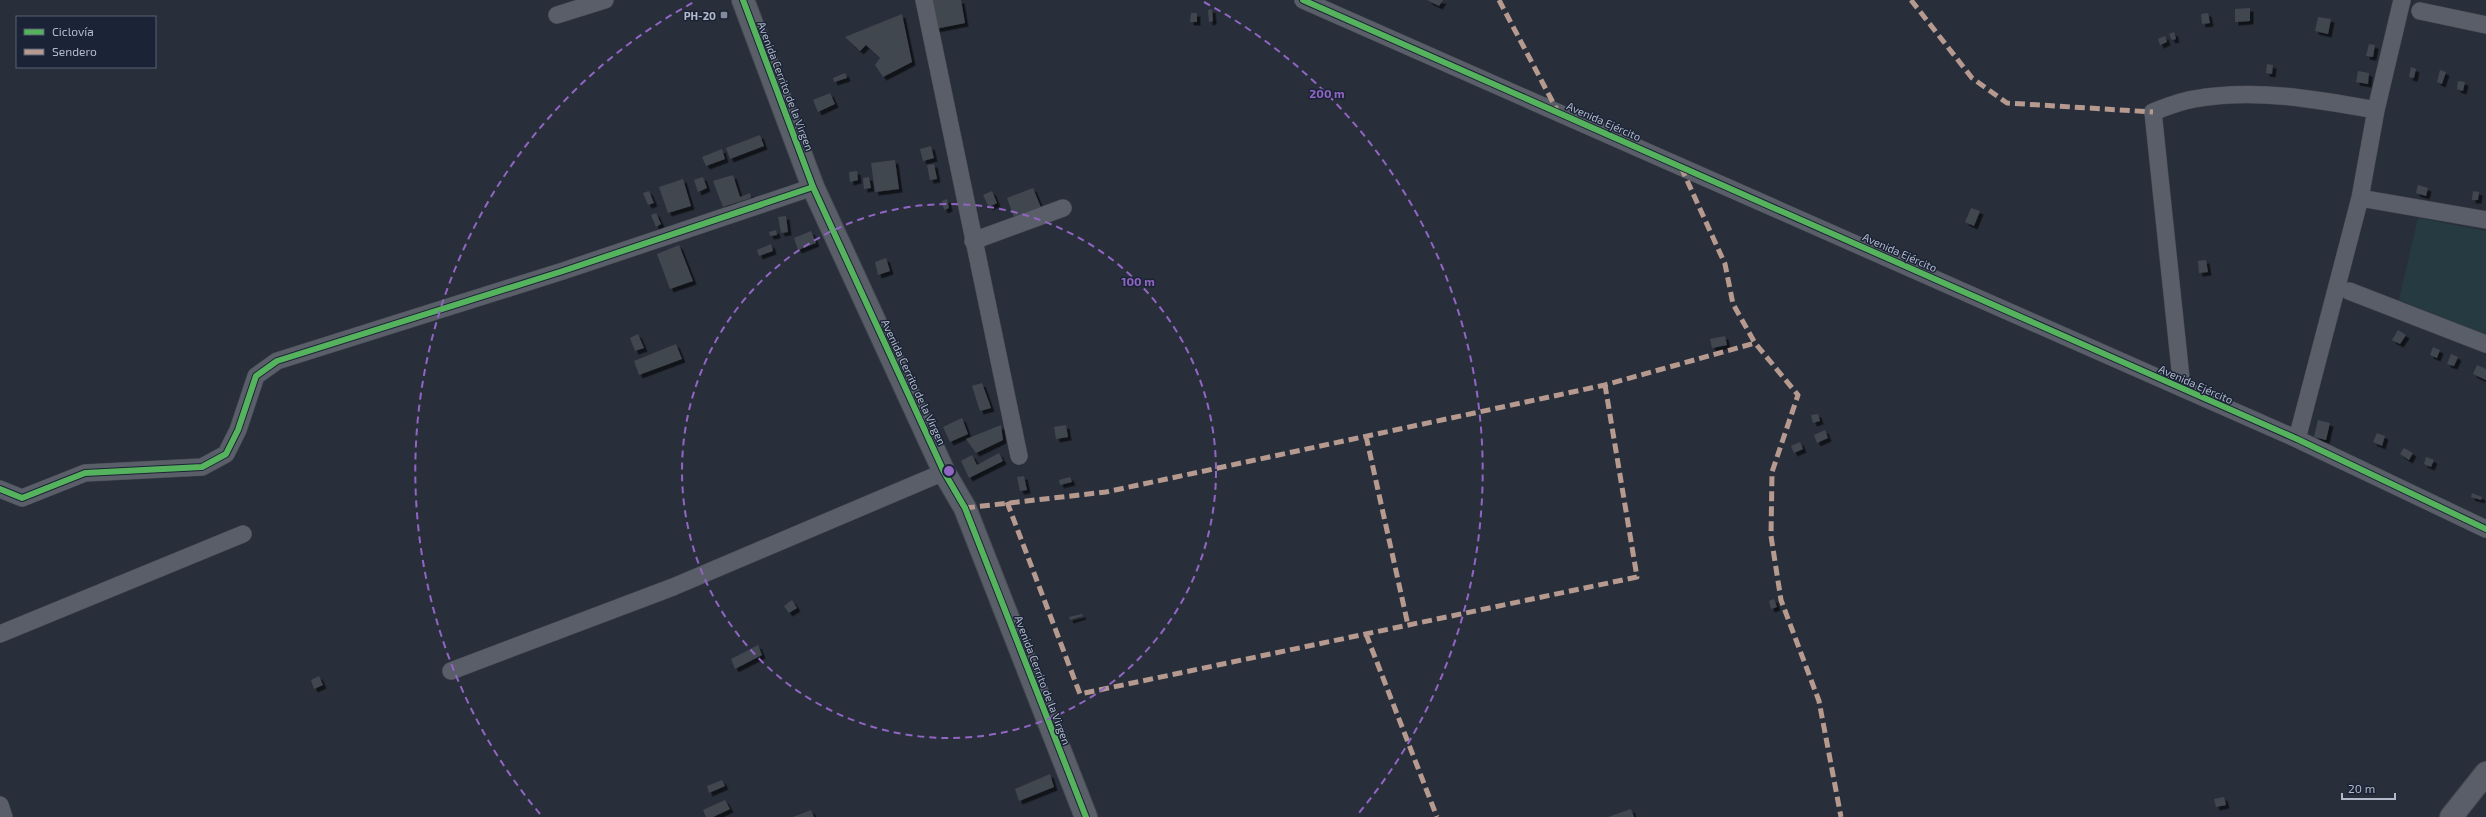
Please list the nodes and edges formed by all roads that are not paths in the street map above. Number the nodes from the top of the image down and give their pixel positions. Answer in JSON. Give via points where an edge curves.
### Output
{"nodes":[{"id":1,"x":605,"y":0,"type":"edge"},
{"id":2,"x":743,"y":0,"type":"edge"},
{"id":3,"x":924,"y":0,"type":"edge"},
{"id":4,"x":1303,"y":0,"type":"edge"},
{"id":5,"x":2402,"y":0,"type":"edge"},
{"id":6,"x":2420,"y":11,"type":"dead end"},
{"id":7,"x":557,"y":15,"type":"dead end"},
{"id":8,"x":2486,"y":25,"type":"edge"},
{"id":9,"x":2376,"y":110,"type":"junction"},
{"id":10,"x":813,"y":187,"type":"junction"},
{"id":11,"x":2360,"y":198,"type":"junction"},
{"id":12,"x":1063,"y":208,"type":"dead end"},
{"id":13,"x":2486,"y":220,"type":"edge"},
{"id":14,"x":973,"y":241,"type":"junction"},
{"id":15,"x":2349,"y":291,"type":"dead end"},
{"id":16,"x":2486,"y":344,"type":"edge"},
{"id":17,"x":2182,"y":388,"type":"junction"},
{"id":18,"x":2297,"y":439,"type":"junction"},
{"id":19,"x":1019,"y":456,"type":"dead end"},
{"id":20,"x":944,"y":472,"type":"junction"},
{"id":21,"x":0,"y":489,"type":"edge"},
{"id":22,"x":2486,"y":529,"type":"edge"},
{"id":23,"x":242,"y":534,"type":"dead end"},
{"id":24,"x":0,"y":634,"type":"edge"},
{"id":25,"x":451,"y":671,"type":"dead end"},
{"id":26,"x":2486,"y":773,"type":"edge"},
{"id":27,"x":0,"y":805,"type":"edge"},
{"id":28,"x":1083,"y":816,"type":"edge"},
{"id":29,"x":4,"y":817,"type":"edge"},
{"id":30,"x":2451,"y":817,"type":"edge"}],
"edges":[{"from":1,"to":7,"type":"street"},
{"from":2,"to":10,"type":"street","name":"Avenida Cerrito de la Virgen"},
{"from":3,"to":14,"type":"street"},
{"from":4,"to":17,"type":"street","name":"Avenida Ejército"},
{"from":5,"to":9,"type":"street"},
{"from":6,"to":8,"type":"street"},
{"from":9,"to":11,"type":"street"},
{"from":9,"to":17,"type":"street","via":[[2306,98],[2247,94],[2192,99],[2153,112]]},
{"from":10,"to":20,"type":"street","name":"Avenida Cerrito de la Virgen"},
{"from":10,"to":21,"type":"street","via":[[563,271],[277,361],[256,376],[238,430],[226,454],[202,467],[85,473],[22,498]]},
{"from":11,"to":13,"type":"street"},
{"from":11,"to":18,"type":"street"},
{"from":12,"to":14,"type":"street"},
{"from":14,"to":19,"type":"street"},
{"from":15,"to":16,"type":"street"},
{"from":17,"to":18,"type":"street","name":"Avenida Ejército"},
{"from":18,"to":22,"type":"street","name":"Avenida Ejército"},
{"from":20,"to":25,"type":"street","via":[[673,586]]},
{"from":20,"to":28,"type":"street","name":"Avenida Cerrito de la Virgen","via":[[965,508]]},
{"from":23,"to":24,"type":"street"},
{"from":26,"to":30,"type":"street"},
{"from":27,"to":29,"type":"street"}]}
